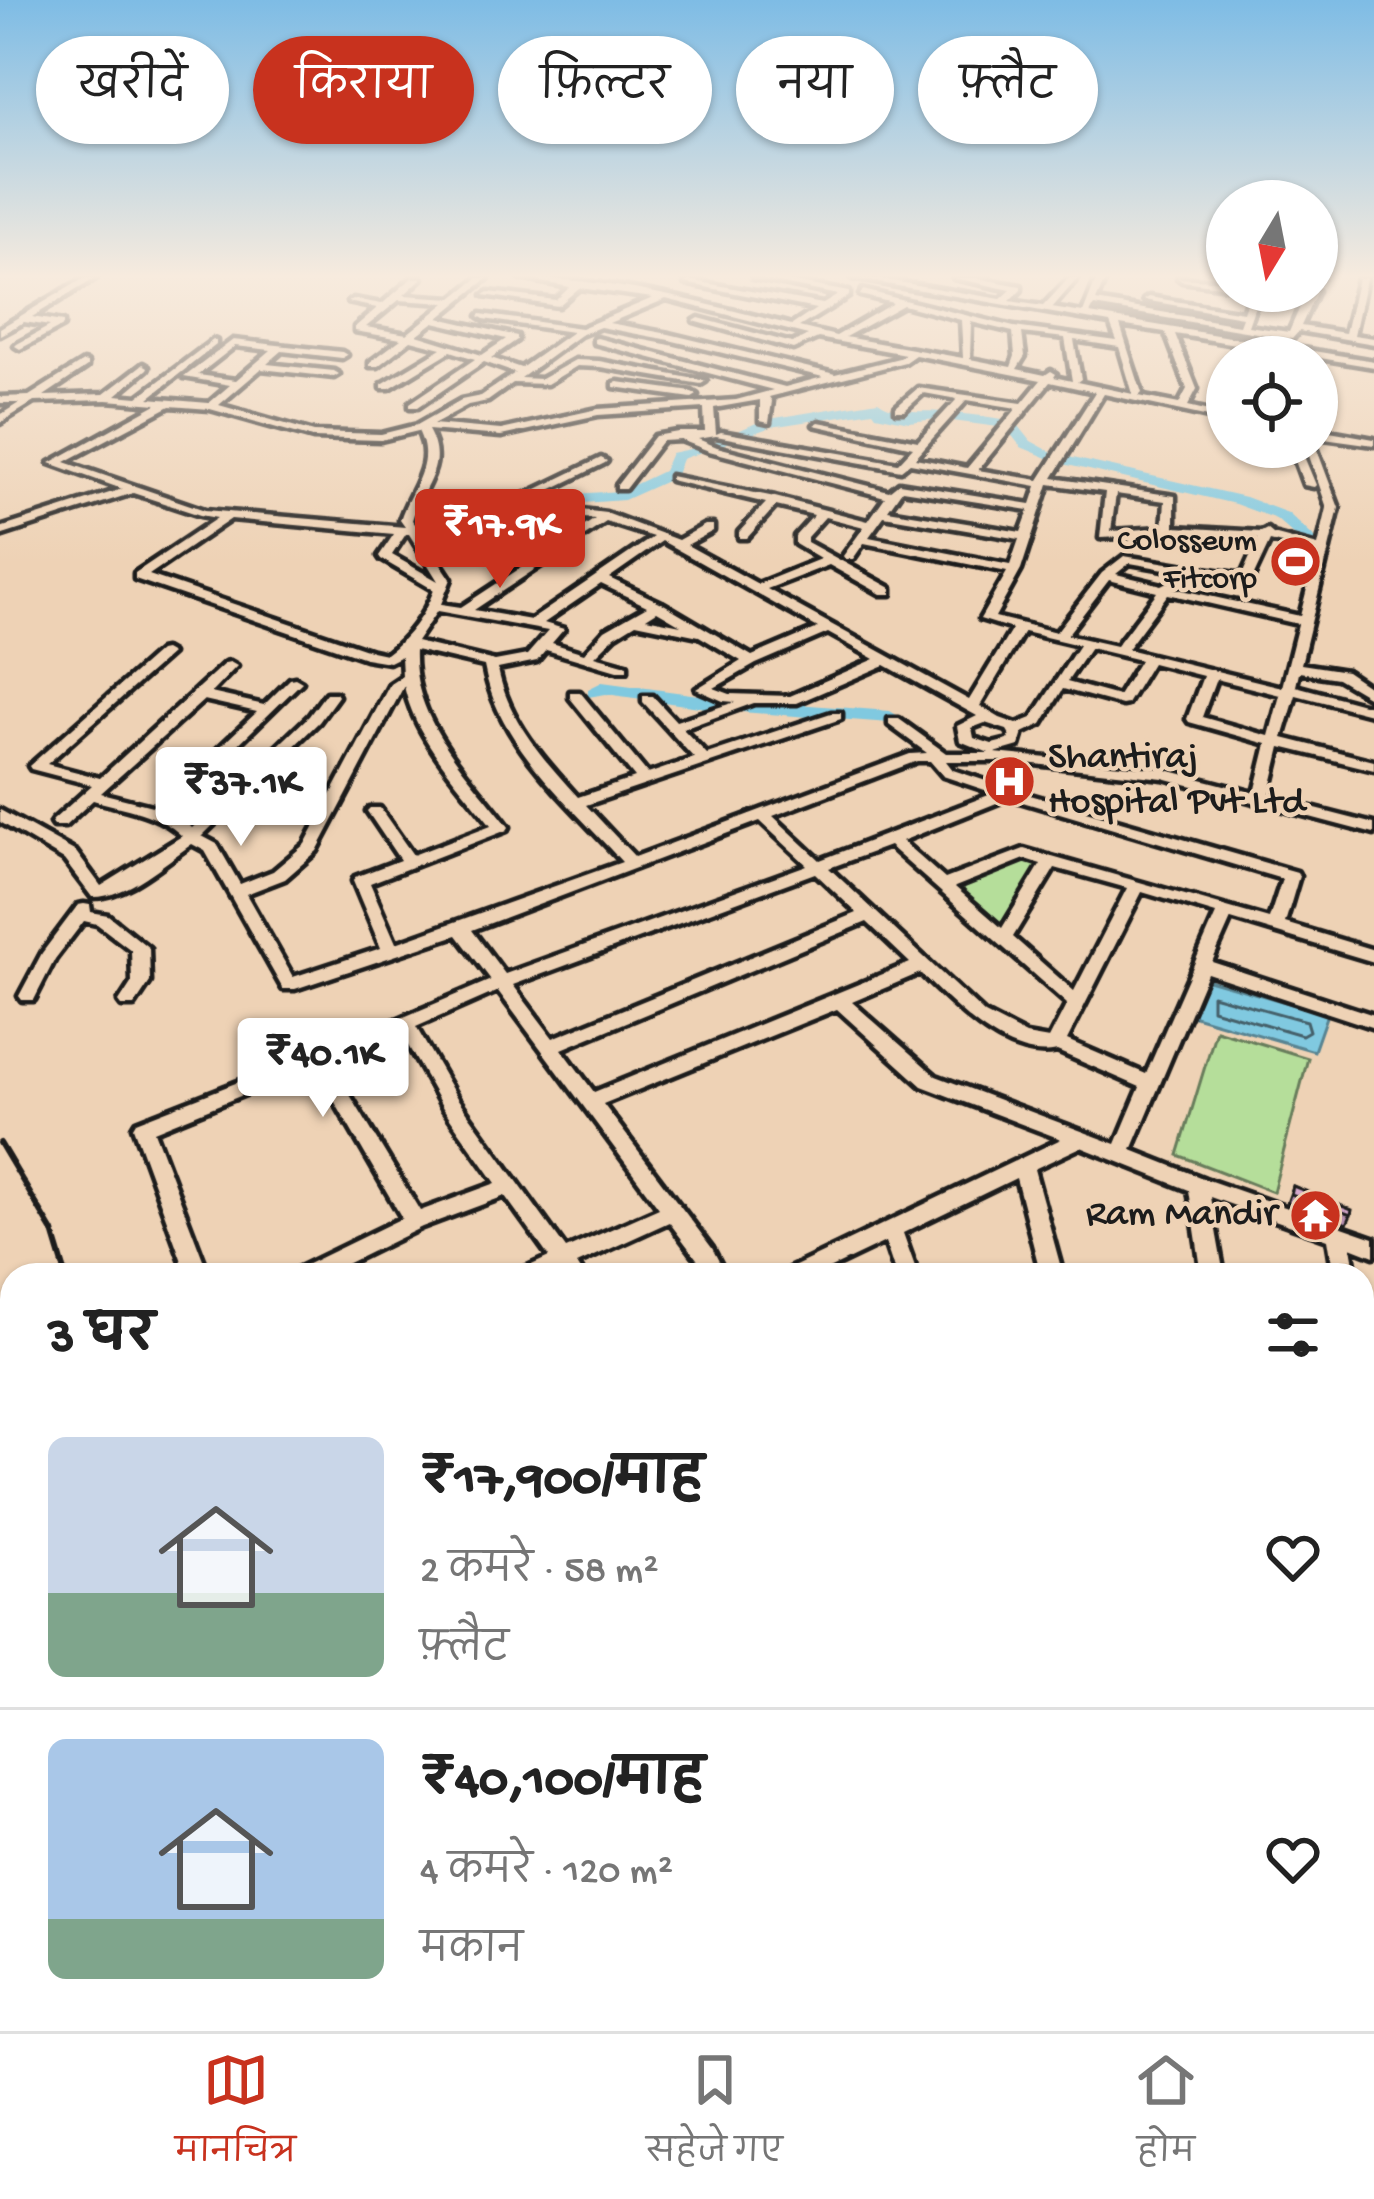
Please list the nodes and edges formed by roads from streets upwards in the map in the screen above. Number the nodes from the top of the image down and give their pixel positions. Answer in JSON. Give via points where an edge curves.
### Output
{"nodes":[{"id":1,"x":72,"y":373,"type":"edge"},
{"id":2,"x":136,"y":373,"type":"edge"},
{"id":3,"x":175,"y":373,"type":"edge"},
{"id":4,"x":194,"y":373,"type":"edge"},
{"id":5,"x":250,"y":373,"type":"edge"},
{"id":6,"x":297,"y":373,"type":"edge"},
{"id":7,"x":324,"y":373,"type":"edge"},
{"id":8,"x":408,"y":373,"type":"edge"},
{"id":9,"x":462,"y":373,"type":"edge"},
{"id":10,"x":522,"y":373,"type":"edge"},
{"id":11,"x":559,"y":373,"type":"edge"},
{"id":12,"x":629,"y":373,"type":"edge"},
{"id":13,"x":672,"y":373,"type":"edge"},
{"id":14,"x":698,"y":373,"type":"edge"},
{"id":15,"x":817,"y":373,"type":"edge"},
{"id":16,"x":845,"y":373,"type":"edge"},
{"id":17,"x":1032,"y":373,"type":"edge"},
{"id":18,"x":1038,"y":373,"type":"edge"},
{"id":19,"x":1075,"y":373,"type":"edge"},
{"id":20,"x":1131,"y":373,"type":"edge"},
{"id":21,"x":1186,"y":373,"type":"edge"},
{"id":22,"x":334,"y":374,"type":"dead end"},
{"id":23,"x":706,"y":376,"type":"junction"},
{"id":24,"x":831,"y":376,"type":"junction"},
{"id":25,"x":1049,"y":376,"type":"junction"},
{"id":26,"x":1076,"y":379,"type":"junction"},
{"id":27,"x":511,"y":380,"type":"junction"},
{"id":28,"x":238,"y":383,"type":"junction"},
{"id":29,"x":284,"y":385,"type":"dead end"},
{"id":30,"x":386,"y":386,"type":"dead end"},
{"id":31,"x":618,"y":386,"type":"junction"},
{"id":32,"x":785,"y":390,"type":"junction"},
{"id":33,"x":1101,"y":390,"type":"junction"},
{"id":34,"x":1137,"y":393,"type":"junction"},
{"id":35,"x":692,"y":394,"type":"junction"},
{"id":36,"x":762,"y":395,"type":"junction"},
{"id":37,"x":964,"y":397,"type":"junction"},
{"id":38,"x":107,"y":398,"type":"junction"},
{"id":39,"x":37,"y":399,"type":"junction"},
{"id":40,"x":141,"y":399,"type":"junction"},
{"id":41,"x":0,"y":400,"type":"edge"},
{"id":42,"x":168,"y":402,"type":"junction"},
{"id":43,"x":1184,"y":404,"type":"junction"},
{"id":44,"x":414,"y":405,"type":"dead end"},
{"id":45,"x":211,"y":406,"type":"junction"},
{"id":46,"x":709,"y":406,"type":"junction"},
{"id":47,"x":1024,"y":406,"type":"junction"},
{"id":48,"x":684,"y":409,"type":"junction"},
{"id":49,"x":900,"y":410,"type":"dead end"},
{"id":50,"x":1206,"y":410,"type":"edge"},
{"id":51,"x":598,"y":412,"type":"junction"},
{"id":52,"x":1206,"y":412,"type":"edge"},
{"id":53,"x":0,"y":420,"type":"edge"},
{"id":54,"x":765,"y":421,"type":"dead end"},
{"id":55,"x":819,"y":425,"type":"dead end"},
{"id":56,"x":422,"y":427,"type":"junction"},
{"id":57,"x":678,"y":434,"type":"junction"},
{"id":58,"x":721,"y":435,"type":"dead end"},
{"id":59,"x":1338,"y":436,"type":"edge"},
{"id":60,"x":1374,"y":442,"type":"edge"},
{"id":61,"x":921,"y":445,"type":"junction"},
{"id":62,"x":802,"y":451,"type":"junction"},
{"id":63,"x":910,"y":460,"type":"junction"},
{"id":64,"x":601,"y":461,"type":"dead end"},
{"id":65,"x":1305,"y":468,"type":"edge"},
{"id":66,"x":1316,"y":468,"type":"edge"},
{"id":67,"x":970,"y":472,"type":"junction"},
{"id":68,"x":674,"y":478,"type":"dead end"},
{"id":69,"x":767,"y":480,"type":"junction"},
{"id":70,"x":1044,"y":482,"type":"junction"},
{"id":71,"x":621,"y":487,"type":"dead end"},
{"id":72,"x":1111,"y":488,"type":"junction"},
{"id":73,"x":130,"y":490,"type":"junction"},
{"id":74,"x":890,"y":494,"type":"junction"},
{"id":75,"x":775,"y":500,"type":"junction"},
{"id":76,"x":515,"y":503,"type":"junction"},
{"id":77,"x":1036,"y":508,"type":"junction"},
{"id":78,"x":823,"y":512,"type":"junction"},
{"id":79,"x":881,"y":512,"type":"junction"},
{"id":80,"x":1328,"y":515,"type":"junction"},
{"id":81,"x":227,"y":516,"type":"junction"},
{"id":82,"x":606,"y":518,"type":"junction"},
{"id":83,"x":872,"y":525,"type":"junction"},
{"id":84,"x":957,"y":527,"type":"junction"},
{"id":85,"x":709,"y":528,"type":"dead end"},
{"id":86,"x":406,"y":530,"type":"junction"},
{"id":87,"x":1169,"y":530,"type":"junction"},
{"id":88,"x":0,"y":532,"type":"edge"},
{"id":89,"x":1267,"y":533,"type":"junction"},
{"id":90,"x":662,"y":536,"type":"junction"},
{"id":91,"x":743,"y":536,"type":"dead end"},
{"id":92,"x":1028,"y":537,"type":"junction"},
{"id":93,"x":863,"y":539,"type":"junction"},
{"id":94,"x":679,"y":544,"type":"junction"},
{"id":95,"x":1324,"y":552,"type":"junction"},
{"id":96,"x":849,"y":556,"type":"dead end"},
{"id":97,"x":946,"y":558,"type":"junction"},
{"id":98,"x":827,"y":561,"type":"junction"},
{"id":99,"x":1181,"y":567,"type":"junction"},
{"id":100,"x":1015,"y":570,"type":"junction"},
{"id":101,"x":1106,"y":576,"type":"junction"},
{"id":102,"x":599,"y":578,"type":"junction"},
{"id":103,"x":1245,"y":579,"type":"junction"},
{"id":104,"x":759,"y":588,"type":"junction"},
{"id":105,"x":442,"y":589,"type":"junction"},
{"id":106,"x":886,"y":591,"type":"dead end"},
{"id":107,"x":1163,"y":592,"type":"junction"},
{"id":108,"x":434,"y":606,"type":"junction"},
{"id":109,"x":657,"y":606,"type":"junction"},
{"id":110,"x":1237,"y":608,"type":"junction"},
{"id":111,"x":465,"y":610,"type":"junction"},
{"id":112,"x":634,"y":619,"type":"junction"},
{"id":113,"x":1307,"y":622,"type":"junction"},
{"id":114,"x":535,"y":623,"type":"junction"},
{"id":115,"x":1021,"y":626,"type":"junction"},
{"id":116,"x":831,"y":627,"type":"junction"},
{"id":117,"x":701,"y":632,"type":"junction"},
{"id":118,"x":1060,"y":635,"type":"junction"},
{"id":119,"x":1088,"y":643,"type":"junction"},
{"id":120,"x":409,"y":644,"type":"junction"},
{"id":121,"x":546,"y":646,"type":"junction"},
{"id":122,"x":1119,"y":651,"type":"junction"},
{"id":123,"x":164,"y":654,"type":"dead end"},
{"id":124,"x":587,"y":658,"type":"junction"},
{"id":125,"x":1148,"y":658,"type":"junction"},
{"id":126,"x":887,"y":659,"type":"junction"},
{"id":127,"x":751,"y":661,"type":"junction"},
{"id":128,"x":230,"y":666,"type":"dead end"},
{"id":129,"x":490,"y":666,"type":"junction"},
{"id":130,"x":1296,"y":667,"type":"junction"},
{"id":131,"x":622,"y":668,"type":"dead end"},
{"id":132,"x":1211,"y":674,"type":"junction"},
{"id":133,"x":407,"y":679,"type":"junction"},
{"id":134,"x":295,"y":682,"type":"dead end"},
{"id":135,"x":1059,"y":684,"type":"junction"},
{"id":136,"x":1291,"y":691,"type":"junction"},
{"id":137,"x":201,"y":694,"type":"junction"},
{"id":138,"x":575,"y":694,"type":"dead end"},
{"id":139,"x":331,"y":696,"type":"dead end"},
{"id":140,"x":1374,"y":696,"type":"edge"},
{"id":141,"x":648,"y":699,"type":"dead end"},
{"id":142,"x":745,"y":703,"type":"junction"},
{"id":143,"x":973,"y":706,"type":"junction"},
{"id":144,"x":267,"y":710,"type":"junction"},
{"id":145,"x":1374,"y":711,"type":"edge"},
{"id":146,"x":836,"y":716,"type":"dead end"},
{"id":147,"x":993,"y":719,"type":"junction"},
{"id":148,"x":894,"y":722,"type":"dead end"},
{"id":149,"x":677,"y":727,"type":"junction"},
{"id":150,"x":1015,"y":730,"type":"junction"},
{"id":151,"x":1276,"y":742,"type":"junction"},
{"id":152,"x":1004,"y":753,"type":"junction"},
{"id":153,"x":937,"y":756,"type":"junction"},
{"id":154,"x":703,"y":759,"type":"junction"},
{"id":155,"x":1373,"y":762,"type":"edge"},
{"id":156,"x":644,"y":778,"type":"junction"},
{"id":157,"x":96,"y":789,"type":"junction"},
{"id":158,"x":1008,"y":793,"type":"junction"},
{"id":159,"x":1262,"y":799,"type":"junction"},
{"id":160,"x":578,"y":802,"type":"junction"},
{"id":161,"x":376,"y":811,"type":"dead end"},
{"id":162,"x":159,"y":813,"type":"junction"},
{"id":163,"x":761,"y":813,"type":"junction"},
{"id":164,"x":0,"y":815,"type":"edge"},
{"id":165,"x":59,"y":823,"type":"dead end"},
{"id":166,"x":1374,"y":829,"type":"edge"},
{"id":167,"x":192,"y":837,"type":"junction"},
{"id":168,"x":891,"y":840,"type":"junction"},
{"id":169,"x":1299,"y":853,"type":"dead end"},
{"id":170,"x":1051,"y":860,"type":"junction"},
{"id":171,"x":409,"y":861,"type":"junction"},
{"id":172,"x":631,"y":862,"type":"junction"},
{"id":173,"x":819,"y":867,"type":"junction"},
{"id":174,"x":1291,"y":876,"type":"junction"},
{"id":175,"x":944,"y":885,"type":"junction"},
{"id":176,"x":1137,"y":885,"type":"junction"},
{"id":177,"x":236,"y":892,"type":"junction"},
{"id":178,"x":98,"y":893,"type":"junction"},
{"id":179,"x":1225,"y":912,"type":"junction"},
{"id":180,"x":79,"y":915,"type":"junction"},
{"id":181,"x":869,"y":915,"type":"junction"},
{"id":182,"x":1275,"y":927,"type":"junction"},
{"id":183,"x":461,"y":928,"type":"junction"},
{"id":184,"x":1004,"y":938,"type":"junction"},
{"id":185,"x":391,"y":951,"type":"junction"},
{"id":186,"x":1374,"y":956,"type":"edge"},
{"id":187,"x":922,"y":965,"type":"junction"},
{"id":188,"x":1202,"y":965,"type":"junction"},
{"id":189,"x":502,"y":982,"type":"junction"},
{"id":190,"x":28,"y":996,"type":"dead end"},
{"id":191,"x":839,"y":1000,"type":"junction"},
{"id":192,"x":128,"y":1002,"type":"dead end"},
{"id":193,"x":1078,"y":1004,"type":"junction"},
{"id":194,"x":1374,"y":1022,"type":"edge"},
{"id":195,"x":405,"y":1024,"type":"junction"},
{"id":196,"x":1056,"y":1043,"type":"junction"},
{"id":197,"x":550,"y":1047,"type":"junction"},
{"id":198,"x":318,"y":1057,"type":"junction"},
{"id":199,"x":1150,"y":1083,"type":"junction"},
{"id":200,"x":591,"y":1101,"type":"junction"},
{"id":201,"x":1081,"y":1138,"type":"junction"},
{"id":202,"x":1121,"y":1154,"type":"junction"},
{"id":203,"x":1023,"y":1166,"type":"junction"},
{"id":204,"x":1198,"y":1185,"type":"junction"},
{"id":205,"x":510,"y":1186,"type":"junction"},
{"id":206,"x":673,"y":1212,"type":"junction"},
{"id":207,"x":415,"y":1221,"type":"junction"},
{"id":208,"x":891,"y":1229,"type":"junction"},
{"id":209,"x":1338,"y":1234,"type":"junction"},
{"id":210,"x":1374,"y":1247,"type":"edge"},
{"id":211,"x":194,"y":1263,"type":"edge"},
{"id":212,"x":329,"y":1263,"type":"edge"},
{"id":213,"x":564,"y":1263,"type":"edge"},
{"id":214,"x":575,"y":1263,"type":"edge"},
{"id":215,"x":707,"y":1263,"type":"edge"},
{"id":216,"x":821,"y":1263,"type":"edge"},
{"id":217,"x":904,"y":1263,"type":"edge"},
{"id":218,"x":1049,"y":1263,"type":"edge"},
{"id":219,"x":1211,"y":1263,"type":"edge"},
{"id":220,"x":1343,"y":1263,"type":"edge"}],
"edges":[{"from":1,"to":39,"type":"street"},
{"from":2,"to":38,"type":"street"},
{"from":3,"to":40,"type":"street"},
{"from":4,"to":28,"type":"street","via":[[189,377]]},
{"from":5,"to":28,"type":"street"},
{"from":6,"to":29,"type":"street"},
{"from":7,"to":22,"type":"street"},
{"from":8,"to":30,"type":"street"},
{"from":9,"to":44,"type":"street"},
{"from":10,"to":27,"type":"street"},
{"from":11,"to":27,"type":"street","via":[[543,382]]},
{"from":12,"to":31,"type":"street"},
{"from":13,"to":23,"type":"street"},
{"from":14,"to":23,"type":"street"},
{"from":15,"to":24,"type":"street"},
{"from":16,"to":24,"type":"street"},
{"from":17,"to":25,"type":"street"},
{"from":18,"to":25,"type":"street"},
{"from":19,"to":26,"type":"street"},
{"from":20,"to":34,"type":"street"},
{"from":21,"to":43,"type":"street","via":[[1192,389]]},
{"from":23,"to":32,"type":"street"},
{"from":23,"to":35,"type":"street"},
{"from":24,"to":32,"type":"street"},
{"from":25,"to":26,"type":"street"},
{"from":25,"to":33,"type":"street"},
{"from":25,"to":47,"type":"street"},
{"from":26,"to":34,"type":"street"},
{"from":27,"to":56,"type":"street"},
{"from":28,"to":45,"type":"street"},
{"from":31,"to":35,"type":"street"},
{"from":31,"to":51,"type":"street"},
{"from":32,"to":36,"type":"street"},
{"from":33,"to":52,"type":"street"},
{"from":33,"to":70,"type":"street"},
{"from":34,"to":43,"type":"street"},
{"from":35,"to":48,"type":"street"},
{"from":36,"to":46,"type":"street"},
{"from":36,"to":54,"type":"street"},
{"from":37,"to":47,"type":"street"},
{"from":37,"to":49,"type":"street","via":[[919,390]]},
{"from":37,"to":61,"type":"street"},
{"from":38,"to":39,"type":"street"},
{"from":38,"to":40,"type":"street"},
{"from":39,"to":41,"type":"street"},
{"from":39,"to":53,"type":"street"},
{"from":40,"to":42,"type":"street"},
{"from":42,"to":45,"type":"street"},
{"from":42,"to":73,"type":"street","via":[[56,463]]},
{"from":43,"to":50,"type":"street"},
{"from":45,"to":56,"type":"street","via":[[334,439]]},
{"from":46,"to":48,"type":"street"},
{"from":46,"to":57,"type":"street","via":[[711,435]]},
{"from":47,"to":67,"type":"street"},
{"from":48,"to":51,"type":"street"},
{"from":51,"to":56,"type":"street","via":[[501,433]]},
{"from":55,"to":61,"type":"street"},
{"from":56,"to":86,"type":"street","via":[[433,449],[428,482],[407,512]]},
{"from":57,"to":69,"type":"street"},
{"from":57,"to":71,"type":"street","via":[[656,440]]},
{"from":58,"to":62,"type":"street"},
{"from":59,"to":60,"type":"street"},
{"from":61,"to":63,"type":"street"},
{"from":62,"to":63,"type":"street","via":[[898,467]]},
{"from":62,"to":69,"type":"street"},
{"from":63,"to":67,"type":"street"},
{"from":64,"to":76,"type":"street"},
{"from":65,"to":80,"type":"street"},
{"from":66,"to":80,"type":"street","via":[[1333,506]]},
{"from":67,"to":70,"type":"street"},
{"from":68,"to":69,"type":"street"},
{"from":69,"to":74,"type":"street"},
{"from":69,"to":75,"type":"street"},
{"from":70,"to":72,"type":"street"},
{"from":70,"to":77,"type":"street"},
{"from":72,"to":87,"type":"street","via":[[1172,498]]},
{"from":72,"to":87,"type":"street","via":[[1104,535]]},
{"from":73,"to":81,"type":"street"},
{"from":73,"to":88,"type":"street"},
{"from":74,"to":77,"type":"street","via":[[903,486]]},
{"from":74,"to":79,"type":"street"},
{"from":75,"to":78,"type":"street"},
{"from":75,"to":91,"type":"street"},
{"from":76,"to":82,"type":"street"},
{"from":76,"to":86,"type":"street","via":[[456,524]]},
{"from":77,"to":92,"type":"street"},
{"from":78,"to":83,"type":"street"},
{"from":78,"to":98,"type":"street","via":[[800,542]]},
{"from":79,"to":83,"type":"street"},
{"from":79,"to":84,"type":"street"},
{"from":80,"to":95,"type":"street"},
{"from":81,"to":86,"type":"street"},
{"from":81,"to":120,"type":"street","via":[[139,576],[370,655],[389,658]]},
{"from":82,"to":90,"type":"street"},
{"from":82,"to":111,"type":"street"},
{"from":83,"to":93,"type":"street"},
{"from":84,"to":92,"type":"street"},
{"from":84,"to":97,"type":"street"},
{"from":85,"to":94,"type":"street"},
{"from":86,"to":105,"type":"street","via":[[444,576]]},
{"from":86,"to":105,"type":"street","via":[[385,556]]},
{"from":87,"to":89,"type":"street"},
{"from":89,"to":95,"type":"street"},
{"from":89,"to":103,"type":"street"},
{"from":90,"to":94,"type":"street"},
{"from":90,"to":102,"type":"street"},
{"from":92,"to":100,"type":"street"},
{"from":93,"to":96,"type":"street"},
{"from":93,"to":97,"type":"street"},
{"from":94,"to":104,"type":"street"},
{"from":95,"to":113,"type":"street"},
{"from":97,"to":100,"type":"street"},
{"from":98,"to":104,"type":"street"},
{"from":98,"to":106,"type":"street"},
{"from":99,"to":101,"type":"street","via":[[1132,558]]},
{"from":99,"to":103,"type":"street"},
{"from":99,"to":107,"type":"street"},
{"from":100,"to":115,"type":"street","via":[[987,619]]},
{"from":101,"to":107,"type":"street"},
{"from":101,"to":118,"type":"street"},
{"from":102,"to":109,"type":"street"},
{"from":102,"to":114,"type":"street"},
{"from":103,"to":110,"type":"street"},
{"from":104,"to":116,"type":"street"},
{"from":105,"to":108,"type":"street"},
{"from":107,"to":110,"type":"street"},
{"from":107,"to":122,"type":"street"},
{"from":108,"to":111,"type":"street"},
{"from":108,"to":120,"type":"street"},
{"from":109,"to":112,"type":"street"},
{"from":109,"to":117,"type":"street"},
{"from":110,"to":113,"type":"street"},
{"from":111,"to":114,"type":"street"},
{"from":112,"to":117,"type":"street"},
{"from":112,"to":124,"type":"street"},
{"from":113,"to":130,"type":"street"},
{"from":114,"to":121,"type":"street","via":[[557,629]]},
{"from":115,"to":118,"type":"street"},
{"from":115,"to":143,"type":"street"},
{"from":116,"to":126,"type":"street"},
{"from":116,"to":127,"type":"street"},
{"from":117,"to":127,"type":"street"},
{"from":118,"to":119,"type":"street"},
{"from":119,"to":122,"type":"street"},
{"from":119,"to":135,"type":"street"},
{"from":120,"to":129,"type":"street"},
{"from":120,"to":133,"type":"street"},
{"from":121,"to":124,"type":"street"},
{"from":121,"to":129,"type":"street","via":[[526,661]]},
{"from":122,"to":125,"type":"street"},
{"from":123,"to":157,"type":"street","via":[[36,766]]},
{"from":124,"to":131,"type":"street"},
{"from":125,"to":132,"type":"street"},
{"from":125,"to":135,"type":"street","via":[[1122,701]]},
{"from":126,"to":142,"type":"street","via":[[802,698]]},
{"from":126,"to":143,"type":"street"},
{"from":127,"to":142,"type":"street","via":[[703,689]]},
{"from":128,"to":137,"type":"street"},
{"from":129,"to":160,"type":"street","via":[[514,727]]},
{"from":130,"to":136,"type":"street"},
{"from":130,"to":140,"type":"street","via":[[1341,674]]},
{"from":132,"to":136,"type":"street"},
{"from":132,"to":151,"type":"street","via":[[1194,719]]},
{"from":133,"to":171,"type":"street","via":[[437,744],[501,827]]},
{"from":133,"to":177,"type":"street","via":[[397,684],[311,848],[279,875]]},
{"from":134,"to":144,"type":"street"},
{"from":135,"to":150,"type":"street","via":[[1037,721]]},
{"from":136,"to":145,"type":"street"},
{"from":136,"to":151,"type":"street"},
{"from":137,"to":144,"type":"street"},
{"from":137,"to":157,"type":"street"},
{"from":138,"to":156,"type":"street"},
{"from":139,"to":167,"type":"street"},
{"from":141,"to":149,"type":"street"},
{"from":142,"to":149,"type":"street"},
{"from":143,"to":147,"type":"street"},
{"from":144,"to":162,"type":"street"},
{"from":146,"to":154,"type":"street"},
{"from":147,"to":150,"type":"street"},
{"from":147,"to":152,"type":"street","via":[[968,722],[962,731],[974,745]]},
{"from":148,"to":153,"type":"street"},
{"from":149,"to":154,"type":"street"},
{"from":150,"to":152,"type":"street"},
{"from":151,"to":155,"type":"street"},
{"from":151,"to":159,"type":"street"},
{"from":152,"to":153,"type":"street"},
{"from":152,"to":159,"type":"street","via":[[1178,776]]},
{"from":153,"to":158,"type":"street","via":[[947,773]]},
{"from":153,"to":163,"type":"street","via":[[905,760]]},
{"from":154,"to":156,"type":"street"},
{"from":156,"to":160,"type":"street"},
{"from":157,"to":162,"type":"street"},
{"from":157,"to":165,"type":"street"},
{"from":158,"to":168,"type":"street"},
{"from":158,"to":174,"type":"street"},
{"from":159,"to":166,"type":"street"},
{"from":160,"to":172,"type":"street"},
{"from":161,"to":171,"type":"street"},
{"from":162,"to":167,"type":"street"},
{"from":163,"to":172,"type":"street"},
{"from":163,"to":173,"type":"street"},
{"from":164,"to":178,"type":"street","via":[[70,856]]},
{"from":167,"to":177,"type":"street","via":[[211,848]]},
{"from":167,"to":178,"type":"street"},
{"from":168,"to":173,"type":"street"},
{"from":168,"to":175,"type":"street"},
{"from":169,"to":174,"type":"street"},
{"from":170,"to":175,"type":"street","via":[[1020,854]]},
{"from":170,"to":176,"type":"street"},
{"from":170,"to":184,"type":"street"},
{"from":171,"to":185,"type":"street","via":[[361,881]]},
{"from":172,"to":183,"type":"street"},
{"from":173,"to":181,"type":"street"},
{"from":173,"to":189,"type":"street"},
{"from":174,"to":182,"type":"street"},
{"from":175,"to":184,"type":"street"},
{"from":176,"to":179,"type":"street"},
{"from":176,"to":193,"type":"street"},
{"from":177,"to":185,"type":"street","via":[[289,985]]},
{"from":178,"to":180,"type":"street"},
{"from":179,"to":182,"type":"street"},
{"from":179,"to":188,"type":"street"},
{"from":180,"to":190,"type":"street"},
{"from":180,"to":192,"type":"street","via":[[102,919],[140,948],[140,982]]},
{"from":181,"to":187,"type":"street"},
{"from":181,"to":197,"type":"street"},
{"from":182,"to":186,"type":"street"},
{"from":183,"to":185,"type":"street"},
{"from":183,"to":189,"type":"street"},
{"from":184,"to":193,"type":"street"},
{"from":187,"to":191,"type":"street"},
{"from":187,"to":196,"type":"street","via":[[980,1019],[1021,1041]]},
{"from":188,"to":194,"type":"street"},
{"from":188,"to":199,"type":"street"},
{"from":189,"to":195,"type":"street"},
{"from":189,"to":197,"type":"street"},
{"from":191,"to":200,"type":"street"},
{"from":191,"to":201,"type":"street","via":[[929,1081]]},
{"from":193,"to":196,"type":"street"},
{"from":195,"to":198,"type":"street"},
{"from":195,"to":205,"type":"street"},
{"from":196,"to":199,"type":"street"},
{"from":197,"to":200,"type":"street"},
{"from":198,"to":207,"type":"street"},
{"from":198,"to":211,"type":"street","via":[[143,1127]]},
{"from":199,"to":202,"type":"street"},
{"from":200,"to":206,"type":"street"},
{"from":201,"to":202,"type":"street"},
{"from":201,"to":203,"type":"street"},
{"from":202,"to":204,"type":"street"},
{"from":203,"to":208,"type":"street"},
{"from":203,"to":218,"type":"street"},
{"from":204,"to":209,"type":"street"},
{"from":204,"to":219,"type":"street"},
{"from":205,"to":207,"type":"street"},
{"from":205,"to":213,"type":"street"},
{"from":206,"to":214,"type":"street"},
{"from":206,"to":215,"type":"street"},
{"from":207,"to":212,"type":"street"},
{"from":208,"to":216,"type":"street"},
{"from":208,"to":217,"type":"street"},
{"from":209,"to":210,"type":"street"},
{"from":209,"to":220,"type":"street"}]}
